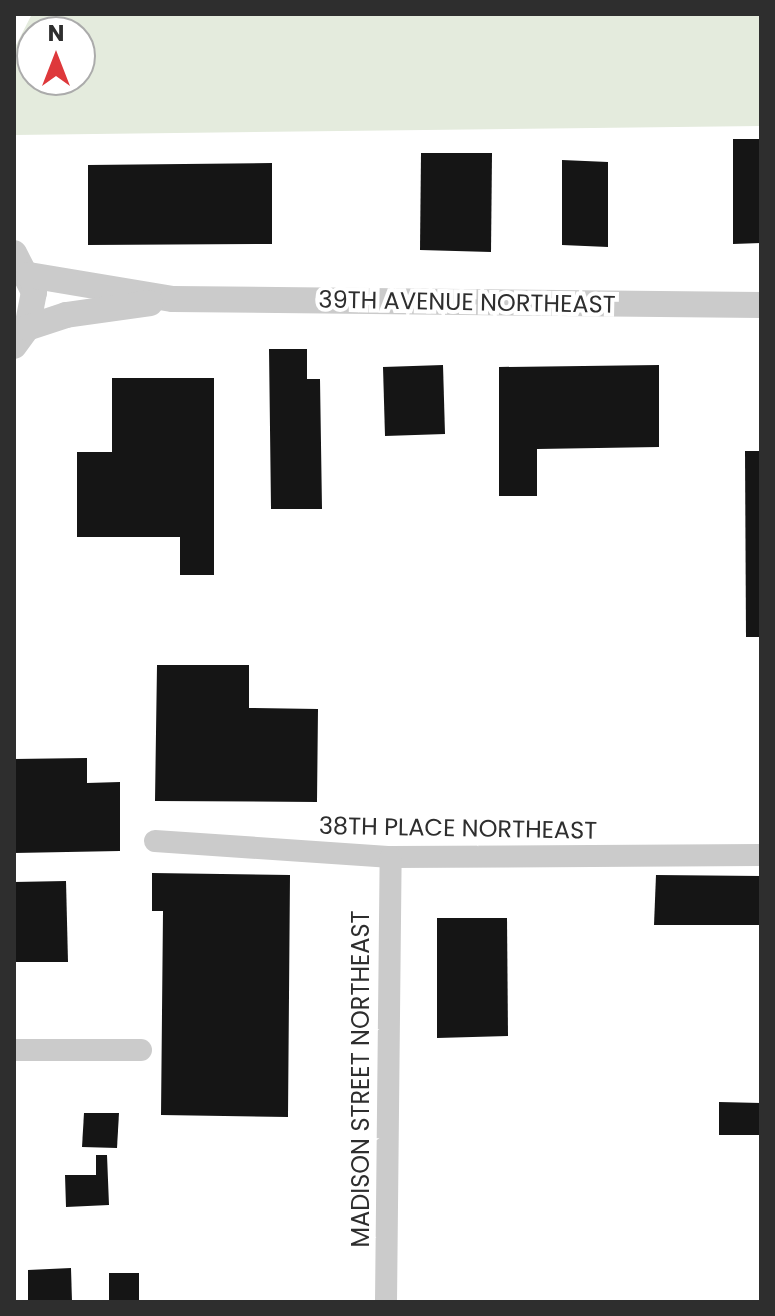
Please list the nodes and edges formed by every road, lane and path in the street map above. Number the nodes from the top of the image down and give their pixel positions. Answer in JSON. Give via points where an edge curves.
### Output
{"nodes":[{"id":1,"x":14,"y":253,"type":"edge"},
{"id":2,"x":29,"y":275,"type":"junction"},
{"id":3,"x":173,"y":299,"type":"junction"},
{"id":4,"x":761,"y":305,"type":"edge"},
{"id":5,"x":21,"y":337,"type":"edge"},
{"id":6,"x":155,"y":841,"type":"dead end"},
{"id":7,"x":761,"y":855,"type":"edge"},
{"id":8,"x":391,"y":857,"type":"junction"},
{"id":9,"x":14,"y":1050,"type":"edge"},
{"id":10,"x":141,"y":1050,"type":"dead end"},
{"id":11,"x":386,"y":1302,"type":"edge"}],
"edges":[{"from":1,"to":2,"type":"street"},
{"from":2,"to":3,"type":"street","name":"39TH AVENUE NORTHEAST","via":[[57,284]]},
{"from":2,"to":5,"type":"street","via":[[33,311]]},
{"from":3,"to":4,"type":"street","name":"39TH AVENUE NORTHEAST"},
{"from":3,"to":5,"type":"street","name":"39TH AVENUE NORTHEAST","via":[[66,315]]},
{"from":6,"to":8,"type":"street","name":"38TH PLACE NORTHEAST"},
{"from":7,"to":8,"type":"street","name":"38TH PLACE NORTHEAST"},
{"from":8,"to":11,"type":"street","name":"MADISON STREET NORTHEAST"},
{"from":9,"to":10,"type":"street"}]}
